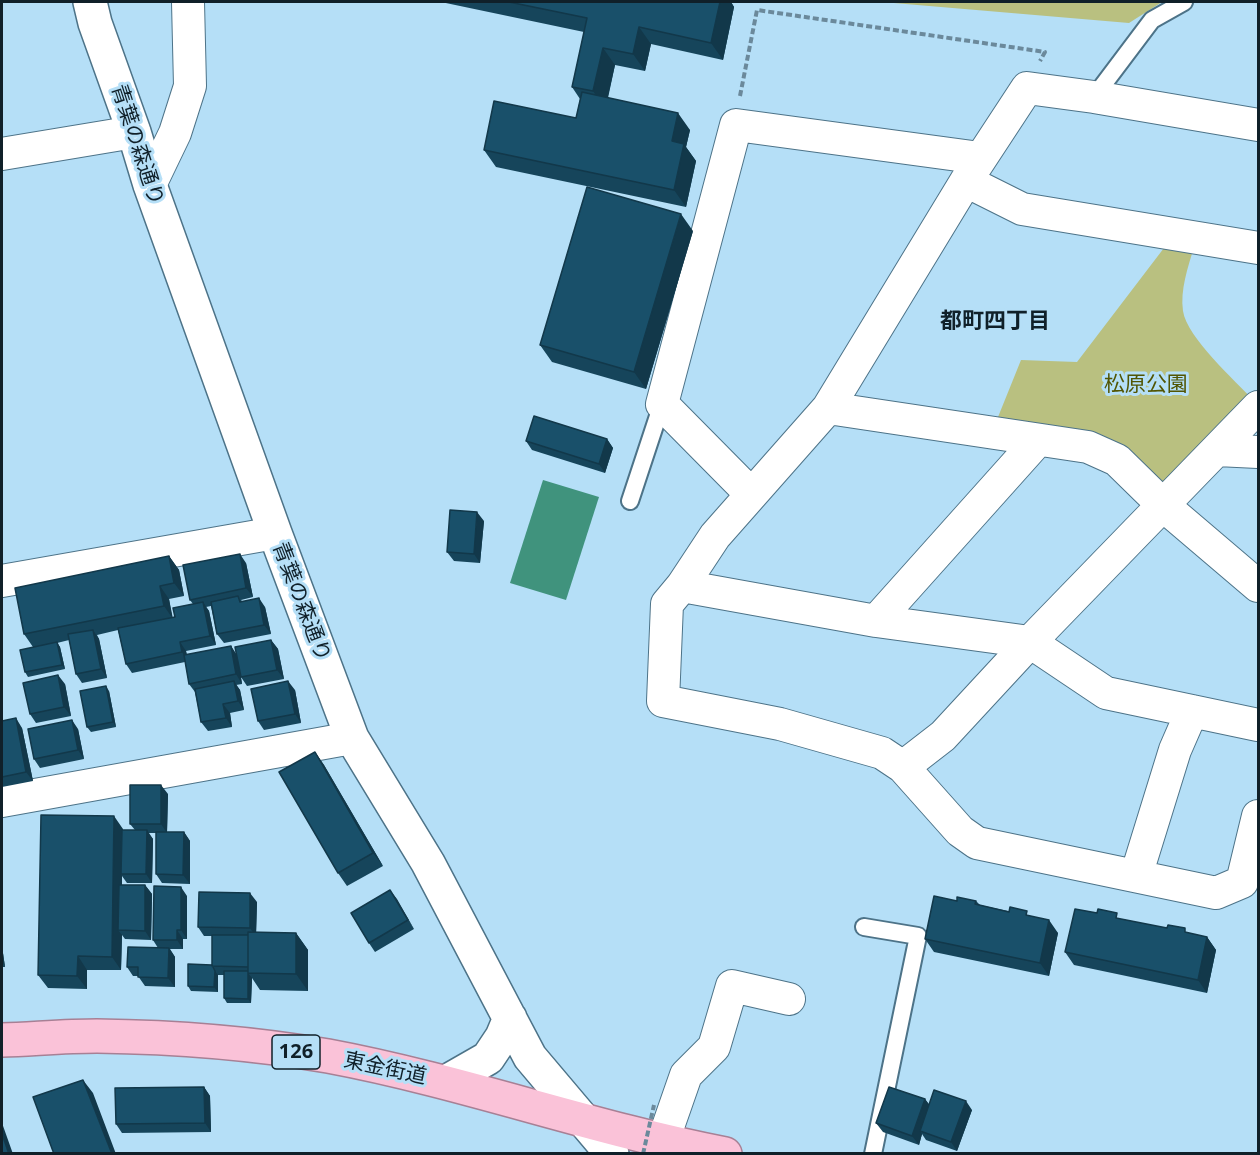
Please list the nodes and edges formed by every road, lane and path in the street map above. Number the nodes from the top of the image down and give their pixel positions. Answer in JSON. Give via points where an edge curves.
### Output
{"nodes":[{"id":1,"x":90,"y":2,"type":"edge"},
{"id":2,"x":188,"y":2,"type":"edge"},
{"id":3,"x":1184,"y":2,"type":"edge"},
{"id":4,"x":1027,"y":88,"type":"junction"},
{"id":5,"x":1094,"y":97,"type":"junction"},
{"id":6,"x":736,"y":125,"type":"junction"},
{"id":7,"x":1258,"y":125,"type":"edge"},
{"id":8,"x":134,"y":132,"type":"junction"},
{"id":9,"x":2,"y":154,"type":"edge"},
{"id":10,"x":973,"y":169,"type":"junction"},
{"id":11,"x":150,"y":185,"type":"junction"},
{"id":12,"x":1258,"y":248,"type":"edge"},
{"id":13,"x":662,"y":404,"type":"junction"},
{"id":14,"x":1258,"y":407,"type":"edge"},
{"id":15,"x":828,"y":408,"type":"junction"},
{"id":16,"x":1038,"y":440,"type":"junction"},
{"id":17,"x":1217,"y":450,"type":"junction"},
{"id":18,"x":1258,"y":452,"type":"edge"},
{"id":19,"x":751,"y":494,"type":"junction"},
{"id":20,"x":630,"y":501,"type":"dead end"},
{"id":21,"x":1164,"y":506,"type":"junction"},
{"id":22,"x":275,"y":533,"type":"junction"},
{"id":23,"x":2,"y":582,"type":"edge"},
{"id":24,"x":1256,"y":582,"type":"edge"},
{"id":25,"x":682,"y":586,"type":"junction"},
{"id":26,"x":876,"y":621,"type":"junction"},
{"id":27,"x":1030,"y":642,"type":"junction"},
{"id":28,"x":1258,"y":710,"type":"edge"},
{"id":29,"x":1192,"y":711,"type":"junction"},
{"id":30,"x":1258,"y":725,"type":"edge"},
{"id":31,"x":352,"y":738,"type":"junction"},
{"id":32,"x":1258,"y":738,"type":"edge"},
{"id":33,"x":903,"y":767,"type":"junction"},
{"id":34,"x":2,"y":801,"type":"edge"},
{"id":35,"x":1258,"y":816,"type":"edge"},
{"id":36,"x":1136,"y":876,"type":"junction"},
{"id":37,"x":864,"y":927,"type":"dead end"},
{"id":38,"x":789,"y":999,"type":"dead end"},
{"id":39,"x":510,"y":1018,"type":"junction"},
{"id":40,"x":2,"y":1040,"type":"edge"},
{"id":41,"x":446,"y":1082,"type":"junction"},
{"id":42,"x":654,"y":1106,"type":"dead end"},
{"id":43,"x":584,"y":1120,"type":"junction"},
{"id":44,"x":653,"y":1147,"type":"edge"},
{"id":45,"x":612,"y":1154,"type":"edge"},
{"id":46,"x":725,"y":1154,"type":"edge"},
{"id":47,"x":873,"y":1154,"type":"edge"}],
"edges":[{"from":1,"to":8,"type":"street","name":"青葉の森通り"},
{"from":2,"to":11,"type":"street","via":[[190,86],[175,132]]},
{"from":3,"to":5,"type":"lane","via":[[1152,20]]},
{"from":4,"to":5,"type":"street"},
{"from":4,"to":6,"type":"path","via":[[1045,52],[757,10]]},
{"from":4,"to":10,"type":"street"},
{"from":5,"to":7,"type":"street"},
{"from":6,"to":10,"type":"street"},
{"from":6,"to":13,"type":"street"},
{"from":8,"to":9,"type":"street"},
{"from":8,"to":11,"type":"street","name":"青葉の森通り"},
{"from":10,"to":12,"type":"street","via":[[1022,209]]},
{"from":10,"to":15,"type":"street"},
{"from":11,"to":22,"type":"street","name":"青葉の森通り"},
{"from":13,"to":19,"type":"street"},
{"from":13,"to":20,"type":"lane"},
{"from":14,"to":17,"type":"street"},
{"from":15,"to":16,"type":"street"},
{"from":15,"to":19,"type":"street"},
{"from":16,"to":21,"type":"street","via":[[1088,447],[1117,460]]},
{"from":16,"to":26,"type":"street"},
{"from":17,"to":18,"type":"street"},
{"from":17,"to":21,"type":"street"},
{"from":19,"to":25,"type":"street","via":[[715,536]]},
{"from":21,"to":24,"type":"street"},
{"from":21,"to":27,"type":"street"},
{"from":22,"to":23,"type":"street"},
{"from":22,"to":31,"type":"street","name":"青葉の森通り"},
{"from":25,"to":26,"type":"street"},
{"from":25,"to":33,"type":"street","via":[[667,604],[663,701],[780,724],[882,753]]},
{"from":26,"to":27,"type":"street"},
{"from":27,"to":29,"type":"street","via":[[1106,693]]},
{"from":27,"to":33,"type":"street","via":[[943,736]]},
{"from":28,"to":30,"type":"street"},
{"from":29,"to":30,"type":"street"},
{"from":29,"to":36,"type":"street","via":[[1175,750]]},
{"from":30,"to":32,"type":"street"},
{"from":31,"to":34,"type":"street"},
{"from":31,"to":39,"type":"street","name":"青葉の森通り","via":[[428,863]]},
{"from":33,"to":36,"type":"street","via":[[960,831],[977,843]]},
{"from":35,"to":36,"type":"street","via":[[1242,882],[1216,893]]},
{"from":37,"to":47,"type":"lane","via":[[918,936]]},
{"from":38,"to":44,"type":"street","via":[[732,986],[714,1047],[686,1075]]},
{"from":39,"to":41,"type":"street","via":[[488,1058]]},
{"from":39,"to":43,"type":"street","name":"青葉の森通り","via":[[530,1057]]},
{"from":40,"to":41,"type":"highway","name":"東金街道","number":"126","via":[[95,1036],[236,1043],[328,1057]]},
{"from":41,"to":43,"type":"highway","name":"東金街道","number":"126"},
{"from":42,"to":44,"type":"path","bridge":true},
{"from":43,"to":44,"type":"highway","name":"東金街道","number":"126"},
{"from":43,"to":45,"type":"street","name":"青葉の森通り"},
{"from":44,"to":46,"type":"highway","name":"東金街道","number":"126"}]}
